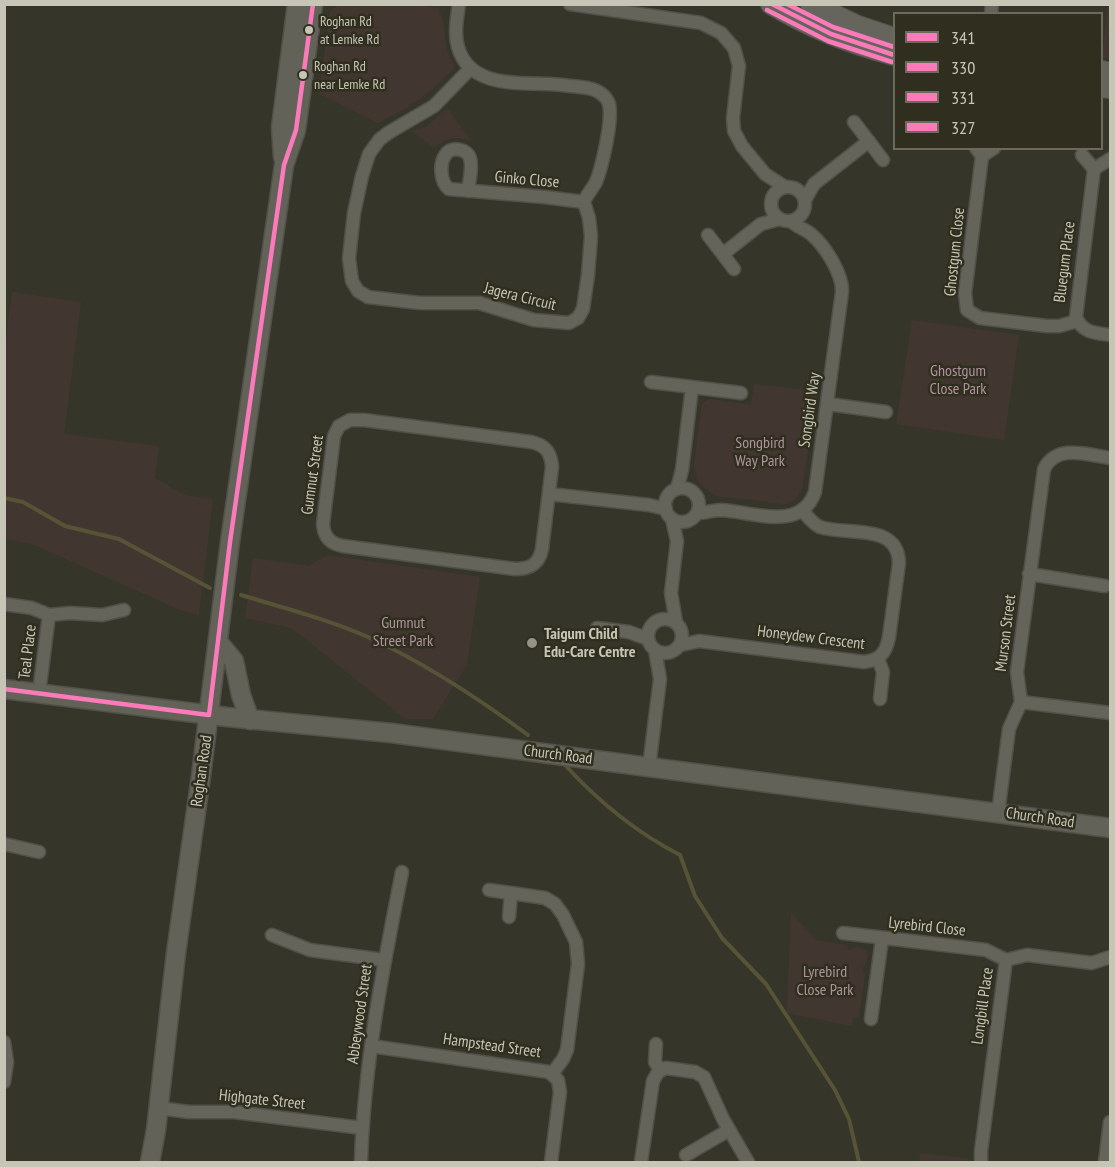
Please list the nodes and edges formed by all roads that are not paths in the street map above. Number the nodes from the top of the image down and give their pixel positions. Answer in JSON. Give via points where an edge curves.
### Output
{"nodes":[{"id":1,"x":297,"y":4,"type":"edge"},
{"id":2,"x":314,"y":4,"type":"edge"},
{"id":3,"x":459,"y":4,"type":"edge"},
{"id":4,"x":570,"y":4,"type":"edge"},
{"id":5,"x":771,"y":4,"type":"edge"},
{"id":6,"x":811,"y":4,"type":"edge"},
{"id":7,"x":893,"y":38,"type":"edge"},
{"id":8,"x":893,"y":55,"type":"edge"},
{"id":9,"x":470,"y":69,"type":"junction"},
{"id":10,"x":854,"y":123,"type":"dead end"},
{"id":11,"x":868,"y":141,"type":"junction"},
{"id":12,"x":980,"y":152,"type":"edge"},
{"id":13,"x":1082,"y":155,"type":"dead end"},
{"id":14,"x":1110,"y":159,"type":"edge"},
{"id":15,"x":883,"y":160,"type":"dead end"},
{"id":16,"x":284,"y":165,"type":"junction"},
{"id":17,"x":1094,"y":170,"type":"junction"},
{"id":18,"x":765,"y":174,"type":"junction"},
{"id":19,"x":814,"y":184,"type":"junction"},
{"id":20,"x":791,"y":188,"type":"junction"},
{"id":21,"x":468,"y":191,"type":"dead end"},
{"id":22,"x":584,"y":202,"type":"junction"},
{"id":23,"x":772,"y":202,"type":"junction"},
{"id":24,"x":804,"y":207,"type":"junction"},
{"id":25,"x":785,"y":220,"type":"junction"},
{"id":26,"x":761,"y":224,"type":"junction"},
{"id":27,"x":810,"y":234,"type":"junction"},
{"id":28,"x":708,"y":235,"type":"dead end"},
{"id":29,"x":723,"y":254,"type":"junction"},
{"id":30,"x":734,"y":269,"type":"dead end"},
{"id":31,"x":1077,"y":321,"type":"junction"},
{"id":32,"x":1110,"y":335,"type":"edge"},
{"id":33,"x":651,"y":382,"type":"dead end"},
{"id":34,"x":692,"y":387,"type":"junction"},
{"id":35,"x":741,"y":393,"type":"dead end"},
{"id":36,"x":828,"y":404,"type":"junction"},
{"id":37,"x":886,"y":412,"type":"dead end"},
{"id":38,"x":1110,"y":458,"type":"edge"},
{"id":39,"x":682,"y":489,"type":"junction"},
{"id":40,"x":549,"y":494,"type":"junction"},
{"id":41,"x":698,"y":507,"type":"junction"},
{"id":42,"x":668,"y":509,"type":"junction"},
{"id":43,"x":803,"y":511,"type":"junction"},
{"id":44,"x":687,"y":521,"type":"junction"},
{"id":45,"x":677,"y":541,"type":"junction"},
{"id":46,"x":1029,"y":574,"type":"junction"},
{"id":47,"x":1109,"y":587,"type":"edge"},
{"id":48,"x":671,"y":593,"type":"junction"},
{"id":49,"x":4,"y":604,"type":"edge"},
{"id":50,"x":124,"y":610,"type":"dead end"},
{"id":51,"x":49,"y":615,"type":"junction"},
{"id":52,"x":660,"y":619,"type":"junction"},
{"id":53,"x":597,"y":628,"type":"dead end"},
{"id":54,"x":680,"y":633,"type":"junction"},
{"id":55,"x":649,"y":634,"type":"junction"},
{"id":56,"x":219,"y":643,"type":"junction"},
{"id":57,"x":655,"y":650,"type":"junction"},
{"id":58,"x":670,"y":653,"type":"junction"},
{"id":59,"x":878,"y":659,"type":"junction"},
{"id":60,"x":660,"y":679,"type":"junction"},
{"id":61,"x":4,"y":689,"type":"edge"},
{"id":62,"x":39,"y":693,"type":"junction"},
{"id":63,"x":880,"y":699,"type":"dead end"},
{"id":64,"x":1021,"y":702,"type":"junction"},
{"id":65,"x":1110,"y":713,"type":"edge"},
{"id":66,"x":209,"y":715,"type":"junction"},
{"id":67,"x":250,"y":720,"type":"junction"},
{"id":68,"x":649,"y":767,"type":"junction"},
{"id":69,"x":998,"y":813,"type":"junction"},
{"id":70,"x":1110,"y":828,"type":"edge"},
{"id":71,"x":4,"y":844,"type":"edge"},
{"id":72,"x":39,"y":852,"type":"dead end"},
{"id":73,"x":402,"y":872,"type":"dead end"},
{"id":74,"x":489,"y":890,"type":"dead end"},
{"id":75,"x":511,"y":893,"type":"junction"},
{"id":76,"x":509,"y":917,"type":"dead end"},
{"id":77,"x":843,"y":933,"type":"dead end"},
{"id":78,"x":272,"y":935,"type":"dead end"},
{"id":79,"x":882,"y":939,"type":"junction"},
{"id":80,"x":1110,"y":957,"type":"edge"},
{"id":81,"x":384,"y":960,"type":"junction"},
{"id":82,"x":1006,"y":960,"type":"junction"},
{"id":83,"x":871,"y":1019,"type":"dead end"},
{"id":84,"x":4,"y":1042,"type":"edge"},
{"id":85,"x":656,"y":1044,"type":"dead end"},
{"id":86,"x":372,"y":1046,"type":"junction"},
{"id":87,"x":660,"y":1070,"type":"junction"},
{"id":88,"x":552,"y":1074,"type":"junction"},
{"id":89,"x":4,"y":1082,"type":"edge"},
{"id":90,"x":158,"y":1108,"type":"junction"},
{"id":91,"x":1110,"y":1122,"type":"edge"},
{"id":92,"x":362,"y":1128,"type":"junction"},
{"id":93,"x":729,"y":1130,"type":"junction"},
{"id":94,"x":686,"y":1155,"type":"dead end"},
{"id":95,"x":150,"y":1162,"type":"edge"},
{"id":96,"x":361,"y":1162,"type":"edge"},
{"id":97,"x":551,"y":1162,"type":"edge"},
{"id":98,"x":641,"y":1162,"type":"edge"},
{"id":99,"x":748,"y":1162,"type":"edge"},
{"id":100,"x":981,"y":1162,"type":"edge"},
{"id":101,"x":1105,"y":1162,"type":"edge"}],
"edges":[{"from":1,"to":16,"type":"main road","name":"Roghan Road","via":[[281,127]]},
{"from":2,"to":16,"type":"main road","name":"Roghan Road","via":[[296,130]]},
{"from":3,"to":9,"type":"street","via":[[457,39]]},
{"from":4,"to":18,"type":"street","via":[[701,23],[729,41],[739,66],[734,131]]},
{"from":5,"to":8,"type":"main road","via":[[824,31]]},
{"from":6,"to":7,"type":"main road"},
{"from":9,"to":22,"type":"street","via":[[512,84],[588,88],[602,94],[610,112],[604,153]]},
{"from":9,"to":22,"type":"street","name":"Jagera Circuit","via":[[434,106],[388,133],[369,154],[357,195],[349,258],[352,281],[358,291],[368,297],[420,303],[479,303],[534,320],[569,323],[584,309],[591,236]]},
{"from":10,"to":11,"type":"street"},
{"from":11,"to":15,"type":"street"},
{"from":11,"to":19,"type":"street"},
{"from":12,"to":31,"type":"street","name":"Ghostgum Close","via":[[964,293],[968,310],[980,318],[1047,327]]},
{"from":13,"to":17,"type":"street"},
{"from":14,"to":17,"type":"street"},
{"from":16,"to":56,"type":"main road","name":"Roghan Road"},
{"from":17,"to":31,"type":"street","name":"Bluegum Place"},
{"from":18,"to":20,"type":"street"},
{"from":18,"to":23,"type":"street"},
{"from":19,"to":20,"type":"street"},
{"from":19,"to":24,"type":"street"},
{"from":20,"to":23,"type":"street"},
{"from":20,"to":24,"type":"street"},
{"from":21,"to":22,"type":"street","name":"Ginko Close"},
{"from":23,"to":25,"type":"street","via":[[776,216]]},
{"from":23,"to":26,"type":"street"},
{"from":24,"to":25,"type":"street","via":[[800,217]]},
{"from":24,"to":27,"type":"street","name":"Songbird Way"},
{"from":25,"to":26,"type":"street"},
{"from":25,"to":27,"type":"street","name":"Songbird Way"},
{"from":26,"to":29,"type":"street"},
{"from":27,"to":36,"type":"street","name":"Songbird Way","via":[[842,280]]},
{"from":28,"to":29,"type":"street"},
{"from":29,"to":30,"type":"street"},
{"from":31,"to":32,"type":"street","name":"Bluegum Place","via":[[1088,331]]},
{"from":33,"to":34,"type":"street"},
{"from":34,"to":35,"type":"street"},
{"from":34,"to":39,"type":"street"},
{"from":36,"to":37,"type":"street"},
{"from":36,"to":43,"type":"street","name":"Songbird Way","via":[[815,492]]},
{"from":38,"to":46,"type":"street","name":"Murson Street","via":[[1067,452],[1053,456],[1047,463]]},
{"from":39,"to":41,"type":"street","via":[[695,494]]},
{"from":39,"to":42,"type":"street","via":[[668,496]]},
{"from":40,"to":40,"type":"street","name":"Gumnut Street","via":[[541,555],[526,568],[337,545],[323,528],[334,436],[339,426],[350,420],[538,443],[547,449],[552,461]]},
{"from":40,"to":42,"type":"street"},
{"from":41,"to":43,"type":"street","via":[[783,517]]},
{"from":41,"to":44,"type":"street"},
{"from":42,"to":44,"type":"street","via":[[677,521]]},
{"from":42,"to":45,"type":"street"},
{"from":43,"to":59,"type":"street","name":"Honeydew Crescent","via":[[821,527],[882,536],[898,551],[888,644]]},
{"from":44,"to":45,"type":"street"},
{"from":45,"to":48,"type":"street"},
{"from":46,"to":47,"type":"street"},
{"from":46,"to":64,"type":"street","name":"Murson Street","via":[[1016,678]]},
{"from":48,"to":52,"type":"street"},
{"from":48,"to":54,"type":"street"},
{"from":49,"to":51,"type":"street","name":"Teal Place"},
{"from":50,"to":51,"type":"street","name":"Teal Place","via":[[102,615]]},
{"from":51,"to":62,"type":"street","name":"Teal Place"},
{"from":52,"to":54,"type":"street","via":[[666,618]]},
{"from":52,"to":55,"type":"street"},
{"from":53,"to":55,"type":"street"},
{"from":54,"to":58,"type":"street"},
{"from":54,"to":59,"type":"street","name":"Honeydew Crescent","via":[[699,641],[864,662]]},
{"from":55,"to":57,"type":"street"},
{"from":56,"to":66,"type":"main road","name":"Roghan Road"},
{"from":56,"to":67,"type":"main road","via":[[234,661]]},
{"from":57,"to":58,"type":"street"},
{"from":57,"to":60,"type":"street"},
{"from":58,"to":60,"type":"street"},
{"from":59,"to":63,"type":"street","via":[[883,672]]},
{"from":60,"to":68,"type":"street"},
{"from":61,"to":62,"type":"main road","name":"Church Road"},
{"from":62,"to":66,"type":"main road","name":"Church Road"},
{"from":64,"to":65,"type":"street"},
{"from":64,"to":69,"type":"street","via":[[1009,729]]},
{"from":66,"to":67,"type":"main road","name":"Church Road"},
{"from":66,"to":90,"type":"main road","name":"Roghan Road"},
{"from":67,"to":68,"type":"main road","name":"Church Road","via":[[391,733]]},
{"from":68,"to":69,"type":"main road","name":"Church Road"},
{"from":69,"to":70,"type":"main road","name":"Church Road"},
{"from":71,"to":72,"type":"street"},
{"from":73,"to":81,"type":"street","name":"Abbeywood Street"},
{"from":74,"to":75,"type":"street"},
{"from":75,"to":76,"type":"street"},
{"from":75,"to":88,"type":"street","via":[[545,898],[555,904],[578,948],[567,1050]]},
{"from":77,"to":79,"type":"street","name":"Lyrebird Close"},
{"from":78,"to":81,"type":"street","via":[[310,950]]},
{"from":79,"to":82,"type":"street","name":"Lyrebird Close","via":[[986,950]]},
{"from":79,"to":83,"type":"street"},
{"from":80,"to":82,"type":"street","name":"Longbill Place","via":[[1092,963],[1027,955]]},
{"from":81,"to":86,"type":"street","name":"Abbeywood Street"},
{"from":82,"to":100,"type":"street","name":"Longbill Place"},
{"from":84,"to":89,"type":"street"},
{"from":85,"to":87,"type":"street","via":[[655,1062]]},
{"from":86,"to":88,"type":"street","name":"Hampstead Street","via":[[540,1069]]},
{"from":86,"to":92,"type":"street","name":"Abbeywood Street"},
{"from":87,"to":93,"type":"street","via":[[695,1072],[704,1077]]},
{"from":87,"to":98,"type":"street","via":[[653,1081]]},
{"from":88,"to":97,"type":"street","name":"Hampstead Street","via":[[558,1080],[560,1092]]},
{"from":90,"to":92,"type":"street","name":"Highgate Street","via":[[234,1112]]},
{"from":90,"to":95,"type":"main road","name":"Roghan Road"},
{"from":91,"to":101,"type":"street"},
{"from":92,"to":96,"type":"street","name":"Abbeywood Street"},
{"from":93,"to":94,"type":"street"},
{"from":93,"to":99,"type":"street"}]}
